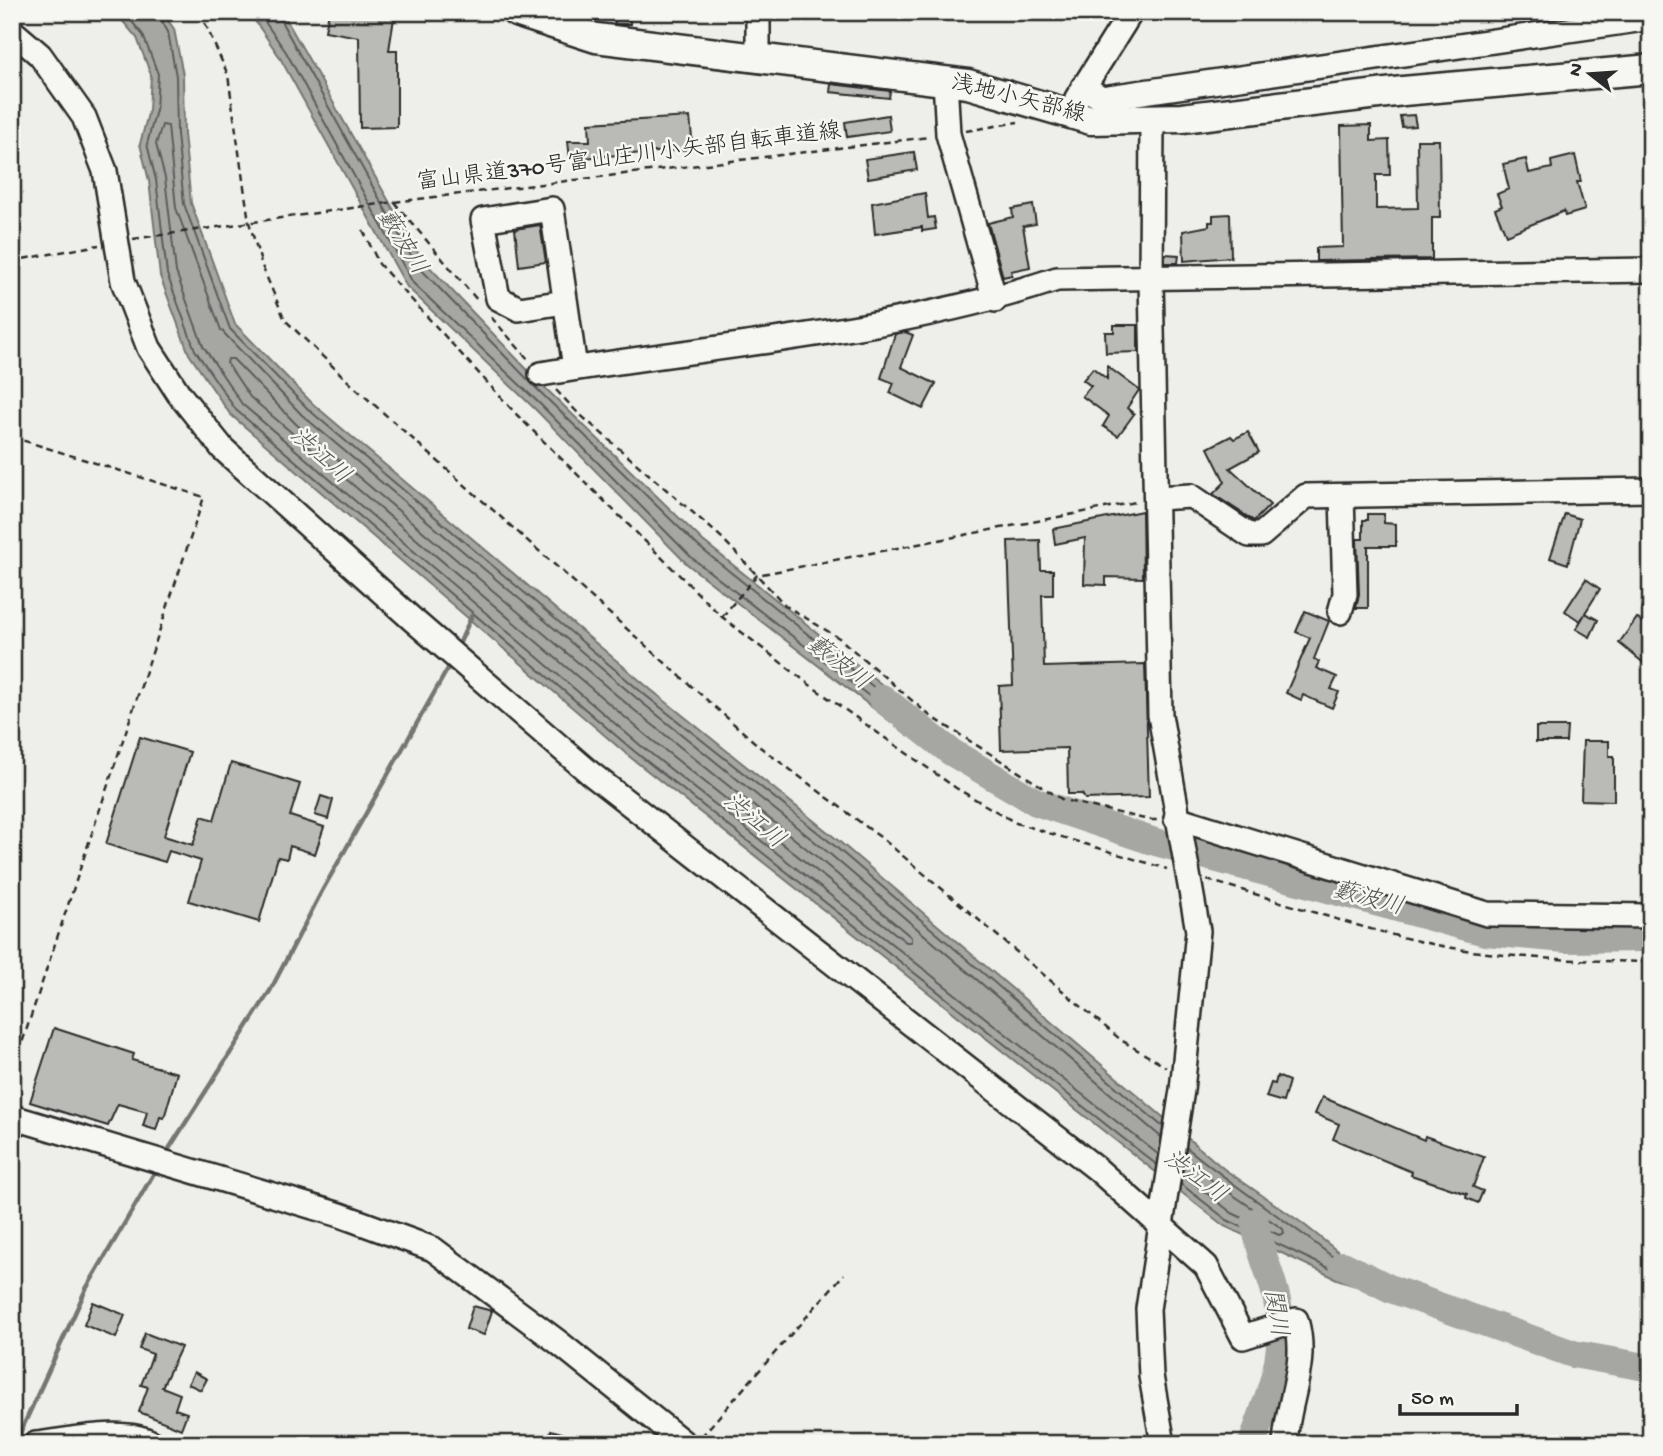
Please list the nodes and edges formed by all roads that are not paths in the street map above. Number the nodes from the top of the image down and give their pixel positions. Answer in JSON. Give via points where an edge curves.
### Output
{"nodes":[{"id":1,"x":516,"y":12,"type":"edge"},
{"id":2,"x":758,"y":12,"type":"edge"},
{"id":3,"x":1131,"y":12,"type":"edge"},
{"id":4,"x":1651,"y":18,"type":"edge"},
{"id":5,"x":12,"y":31,"type":"edge"},
{"id":6,"x":758,"y":57,"type":"junction"},
{"id":7,"x":1651,"y":69,"type":"edge"},
{"id":8,"x":944,"y":80,"type":"junction"},
{"id":9,"x":1083,"y":87,"type":"junction"},
{"id":10,"x":1070,"y":113,"type":"junction"},
{"id":11,"x":1152,"y":120,"type":"junction"},
{"id":12,"x":1651,"y":270,"type":"edge"},
{"id":13,"x":1151,"y":279,"type":"junction"},
{"id":14,"x":995,"y":300,"type":"junction"},
{"id":15,"x":565,"y":302,"type":"junction"},
{"id":16,"x":575,"y":369,"type":"junction"},
{"id":17,"x":541,"y":374,"type":"road end"},
{"id":18,"x":1651,"y":490,"type":"edge"},
{"id":19,"x":1342,"y":496,"type":"junction"},
{"id":20,"x":1157,"y":498,"type":"junction"},
{"id":21,"x":1340,"y":612,"type":"dead end"},
{"id":22,"x":1177,"y":824,"type":"junction"},
{"id":23,"x":1651,"y":916,"type":"edge"},
{"id":24,"x":12,"y":1117,"type":"edge"},
{"id":25,"x":1163,"y":1221,"type":"junction"},
{"id":26,"x":36,"y":1444,"type":"edge"},
{"id":27,"x":154,"y":1444,"type":"edge"},
{"id":28,"x":685,"y":1444,"type":"edge"},
{"id":29,"x":1163,"y":1444,"type":"edge"},
{"id":30,"x":1285,"y":1444,"type":"edge"}],
"edges":[{"from":1,"to":6,"type":"main road","name":"浅地小矢部線","via":[[596,38]]},
{"from":2,"to":6,"type":"street"},
{"from":3,"to":9,"type":"street"},
{"from":4,"to":9,"type":"street","via":[[1102,98]]},
{"from":5,"to":25,"type":"street","via":[[40,55],[84,117],[128,240],[123,281],[149,348],[223,449],[590,773]]},
{"from":6,"to":8,"type":"main road","name":"浅地小矢部線"},
{"from":7,"to":11,"type":"main road","name":"浅地小矢部線"},
{"from":8,"to":10,"type":"main road","name":"浅地小矢部線"},
{"from":8,"to":14,"type":"street","via":[[948,134]]},
{"from":9,"to":10,"type":"street"},
{"from":10,"to":11,"type":"main road","name":"浅地小矢部線","via":[[1091,120]]},
{"from":11,"to":13,"type":"street"},
{"from":12,"to":13,"type":"street"},
{"from":13,"to":14,"type":"street","via":[[1057,279]]},
{"from":13,"to":20,"type":"street"},
{"from":14,"to":16,"type":"street"},
{"from":15,"to":15,"type":"street","via":[[552,209],[483,220],[498,298],[519,309]]},
{"from":15,"to":16,"type":"street"},
{"from":16,"to":17,"type":"street"},
{"from":18,"to":19,"type":"street"},
{"from":19,"to":20,"type":"street","via":[[1306,496],[1261,535],[1249,535],[1191,496]]},
{"from":19,"to":21,"type":"street","via":[[1345,594]]},
{"from":20,"to":22,"type":"street","via":[[1160,715]]},
{"from":22,"to":23,"type":"street","via":[[1488,914]]},
{"from":22,"to":25,"type":"street","via":[[1198,930]]},
{"from":24,"to":28,"type":"street","via":[[340,1214],[433,1249]]},
{"from":25,"to":29,"type":"street","via":[[1148,1309],[1151,1376]]},
{"from":25,"to":30,"type":"street","via":[[1206,1266],[1243,1337],[1296,1320],[1302,1338],[1301,1364]]},
{"from":26,"to":27,"type":"street","via":[[120,1435]]}]}
